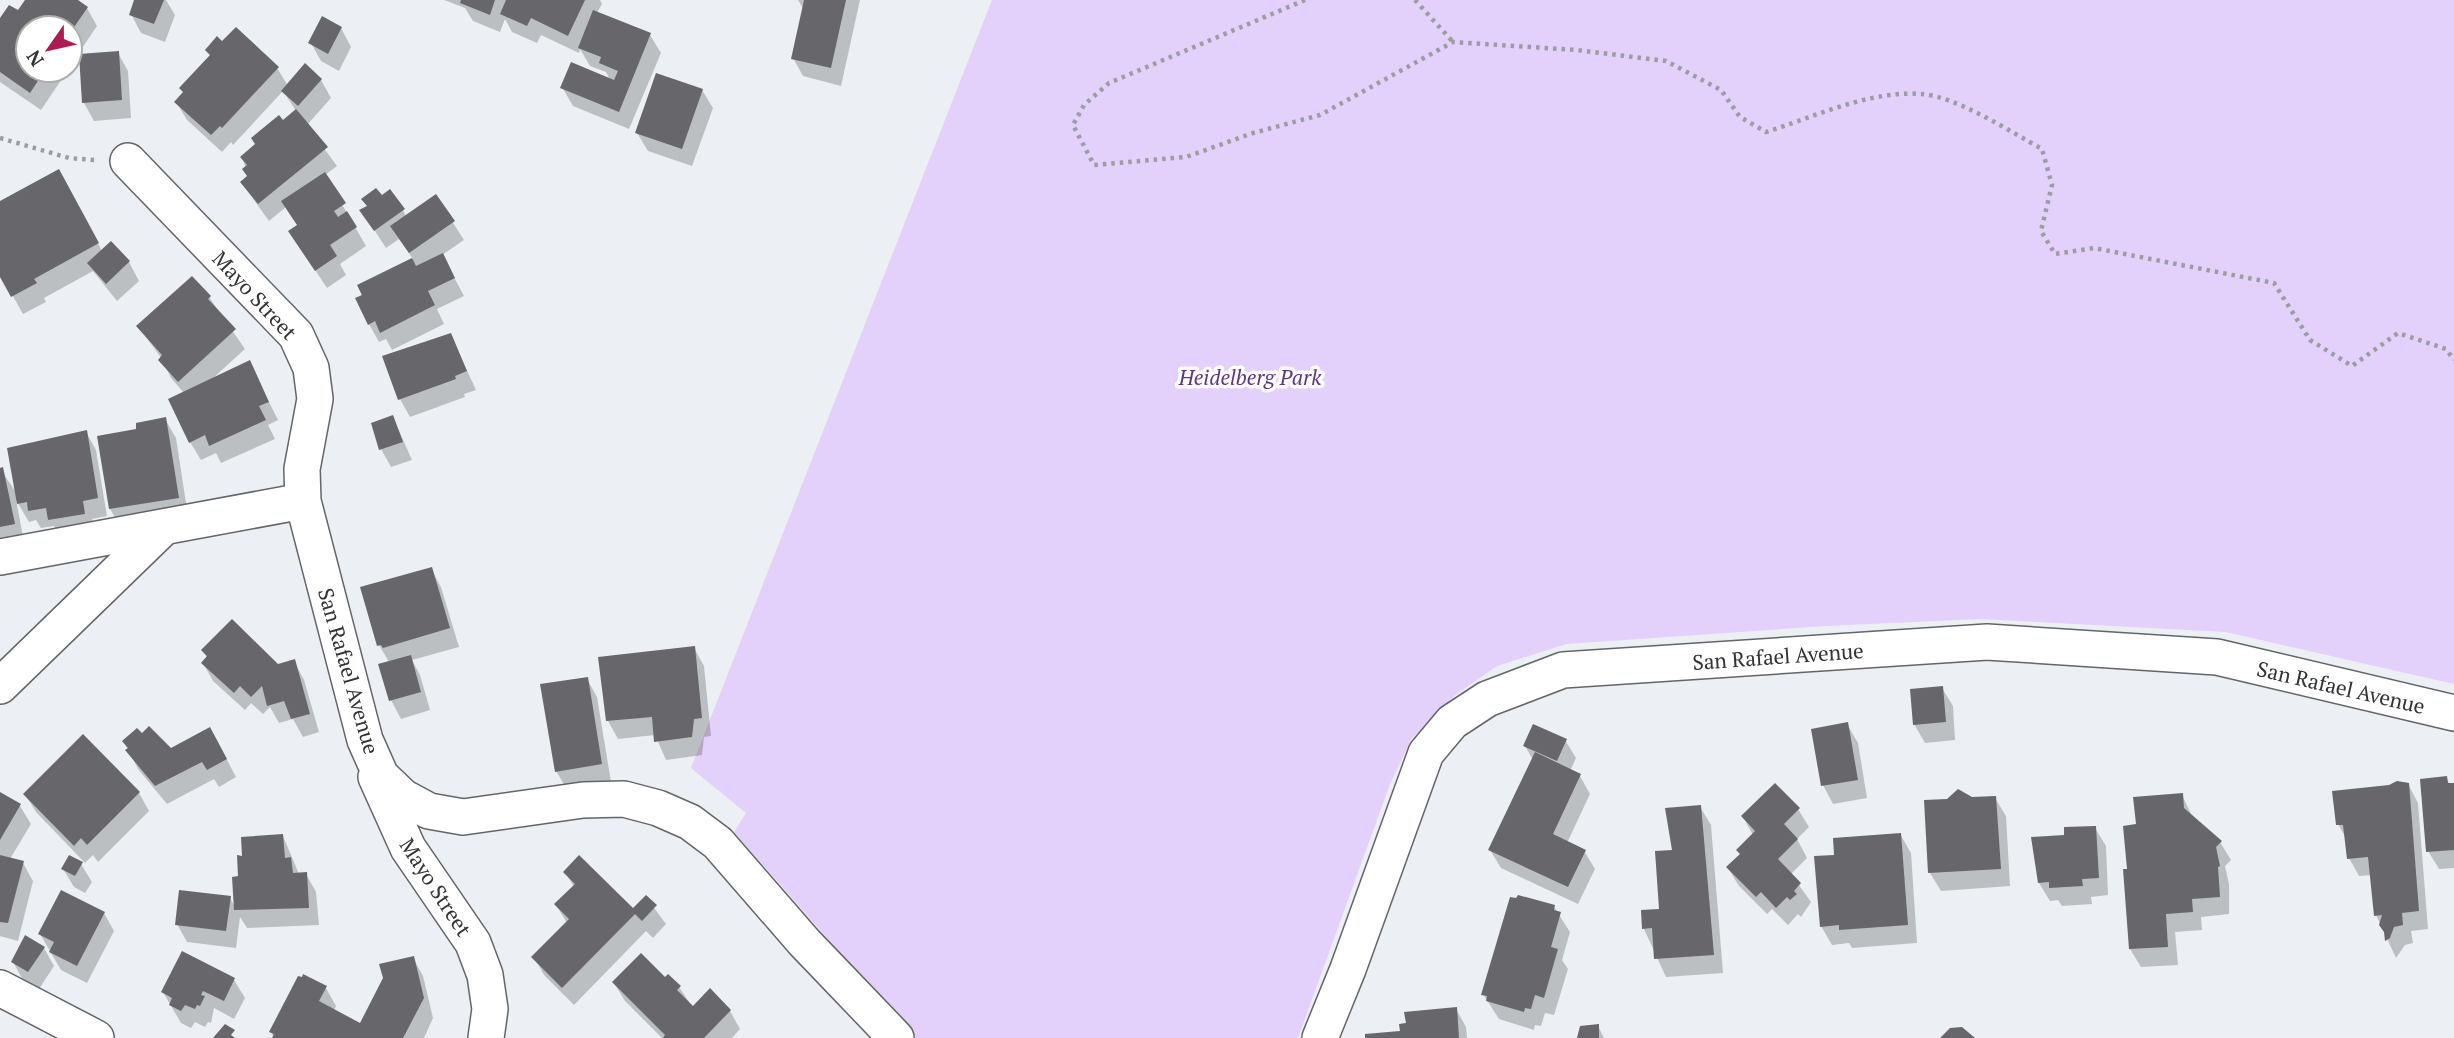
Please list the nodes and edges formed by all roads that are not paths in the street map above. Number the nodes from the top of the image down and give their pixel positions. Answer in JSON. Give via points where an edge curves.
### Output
{"nodes":[{"id":1,"x":128,"y":162,"type":"road end"},
{"id":2,"x":303,"y":501,"type":"junction"},
{"id":3,"x":162,"y":529,"type":"junction"},
{"id":4,"x":0,"y":557,"type":"edge"},
{"id":5,"x":0,"y":686,"type":"edge"},
{"id":6,"x":2454,"y":713,"type":"edge"},
{"id":7,"x":365,"y":740,"type":"junction"},
{"id":8,"x":0,"y":988,"type":"edge"},
{"id":9,"x":96,"y":1038,"type":"edge"},
{"id":10,"x":486,"y":1038,"type":"edge"},
{"id":11,"x":896,"y":1038,"type":"edge"},
{"id":12,"x":1320,"y":1038,"type":"edge"}],
"edges":[{"from":1,"to":2,"type":"street","name":"Mayo Street","via":[[296,335],[311,368],[315,400],[302,469]]},
{"from":2,"to":3,"type":"street"},
{"from":2,"to":7,"type":"street","name":"San Rafael Avenue"},
{"from":3,"to":4,"type":"street"},
{"from":3,"to":5,"type":"street"},
{"from":6,"to":12,"type":"street","name":"San Rafael Avenue","via":[[2217,657],[1987,642],[1563,670],[1487,699],[1452,722],[1426,753]]},
{"from":7,"to":10,"type":"street","name":"Mayo Street","via":[[381,792],[408,848],[473,943],[485,975],[490,1009]]},
{"from":7,"to":11,"type":"street","name":"San Rafael Avenue","via":[[381,776],[403,797],[429,811],[463,817],[583,800],[624,799],[690,822],[719,843],[804,942]]},
{"from":8,"to":9,"type":"street"}]}
